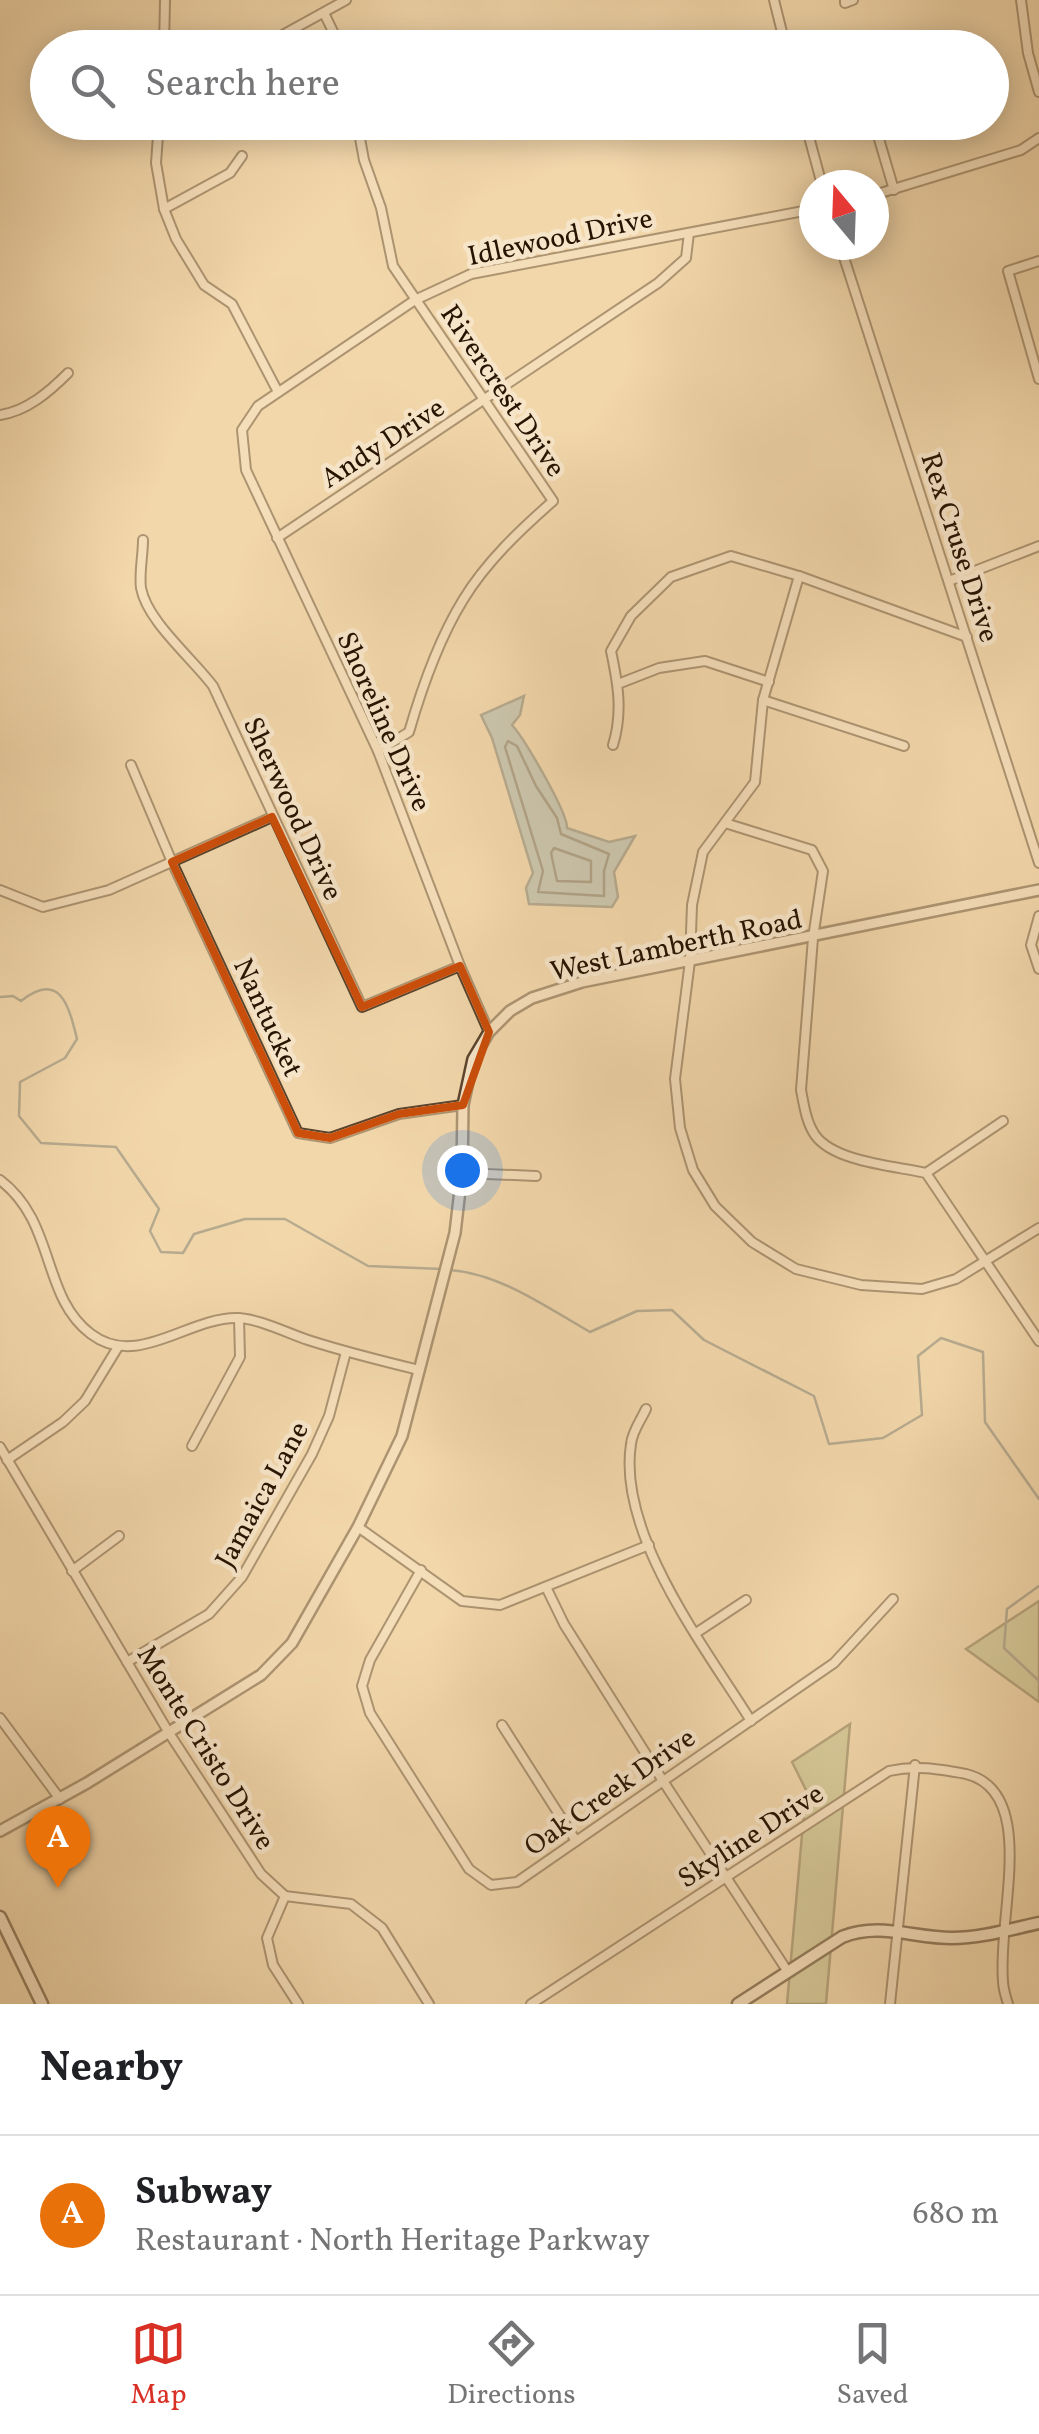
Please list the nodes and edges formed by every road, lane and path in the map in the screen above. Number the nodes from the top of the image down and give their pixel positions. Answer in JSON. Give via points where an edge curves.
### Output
{"nodes":[{"id":1,"x":165,"y":0,"type":"edge"},
{"id":2,"x":346,"y":0,"type":"edge"},
{"id":3,"x":774,"y":0,"type":"edge"},
{"id":4,"x":1021,"y":0,"type":"edge"},
{"id":5,"x":324,"y":13,"type":"junction"},
{"id":6,"x":164,"y":30,"type":"edge"},
{"id":7,"x":292,"y":30,"type":"edge"},
{"id":8,"x":332,"y":30,"type":"edge"},
{"id":9,"x":782,"y":30,"type":"edge"},
{"id":10,"x":1039,"y":50,"type":"edge"},
{"id":11,"x":1028,"y":54,"type":"junction"},
{"id":12,"x":1039,"y":92,"type":"edge"},
{"id":13,"x":1039,"y":138,"type":"edge"},
{"id":14,"x":158,"y":140,"type":"edge"},
{"id":15,"x":360,"y":140,"type":"edge"},
{"id":16,"x":810,"y":140,"type":"edge"},
{"id":17,"x":879,"y":140,"type":"edge"},
{"id":18,"x":242,"y":156,"type":"dead end"},
{"id":19,"x":818,"y":170,"type":"edge"},
{"id":20,"x":894,"y":190,"type":"junction"},
{"id":21,"x":889,"y":191,"type":"edge"},
{"id":22,"x":164,"y":209,"type":"junction"},
{"id":23,"x":799,"y":213,"type":"edge"},
{"id":24,"x":688,"y":234,"type":"junction"},
{"id":25,"x":845,"y":260,"type":"edge"},
{"id":26,"x":1039,"y":261,"type":"edge"},
{"id":27,"x":416,"y":300,"type":"junction"},
{"id":28,"x":68,"y":373,"type":"dead end"},
{"id":29,"x":1039,"y":379,"type":"edge"},
{"id":30,"x":278,"y":392,"type":"junction"},
{"id":31,"x":486,"y":400,"type":"junction"},
{"id":32,"x":0,"y":415,"type":"edge"},
{"id":33,"x":242,"y":430,"type":"joint"},
{"id":34,"x":277,"y":538,"type":"junction"},
{"id":35,"x":143,"y":540,"type":"dead end"},
{"id":36,"x":1039,"y":546,"type":"edge"},
{"id":37,"x":799,"y":576,"type":"junction"},
{"id":38,"x":949,"y":581,"type":"junction"},
{"id":39,"x":967,"y":637,"type":"junction"},
{"id":40,"x":768,"y":682,"type":"junction"},
{"id":41,"x":618,"y":684,"type":"junction"},
{"id":42,"x":763,"y":700,"type":"junction"},
{"id":43,"x":614,"y":745,"type":"dead end"},
{"id":44,"x":904,"y":746,"type":"dead end"},
{"id":45,"x":378,"y":751,"type":"junction"},
{"id":46,"x":131,"y":764,"type":"dead end"},
{"id":47,"x":272,"y":817,"type":"junction"},
{"id":48,"x":725,"y":824,"type":"junction"},
{"id":49,"x":172,"y":862,"type":"junction"},
{"id":50,"x":1039,"y":862,"type":"edge"},
{"id":51,"x":0,"y":890,"type":"edge"},
{"id":52,"x":1039,"y":890,"type":"edge"},
{"id":53,"x":1039,"y":916,"type":"edge"},
{"id":54,"x":814,"y":938,"type":"junction"},
{"id":55,"x":690,"y":962,"type":"junction"},
{"id":56,"x":460,"y":966,"type":"junction"},
{"id":57,"x":1039,"y":969,"type":"edge"},
{"id":58,"x":490,"y":1032,"type":"junction"},
{"id":59,"x":463,"y":1105,"type":"junction"},
{"id":60,"x":1003,"y":1121,"type":"dead end"},
{"id":61,"x":462,"y":1173,"type":"junction"},
{"id":62,"x":926,"y":1173,"type":"junction"},
{"id":63,"x":536,"y":1176,"type":"dead end"},
{"id":64,"x":0,"y":1180,"type":"edge"},
{"id":65,"x":1039,"y":1228,"type":"edge"},
{"id":66,"x":987,"y":1261,"type":"junction"},
{"id":67,"x":239,"y":1318,"type":"junction"},
{"id":68,"x":1039,"y":1341,"type":"edge"},
{"id":69,"x":118,"y":1347,"type":"junction"},
{"id":70,"x":346,"y":1352,"type":"junction"},
{"id":71,"x":419,"y":1370,"type":"junction"},
{"id":72,"x":646,"y":1409,"type":"dead end"},
{"id":73,"x":192,"y":1446,"type":"dead end"},
{"id":74,"x":0,"y":1447,"type":"edge"},
{"id":75,"x":7,"y":1460,"type":"junction"},
{"id":76,"x":358,"y":1527,"type":"junction"},
{"id":77,"x":119,"y":1536,"type":"dead end"},
{"id":78,"x":649,"y":1545,"type":"junction"},
{"id":79,"x":421,"y":1570,"type":"junction"},
{"id":80,"x":72,"y":1572,"type":"junction"},
{"id":81,"x":546,"y":1587,"type":"junction"},
{"id":82,"x":893,"y":1599,"type":"dead end"},
{"id":83,"x":746,"y":1600,"type":"dead end"},
{"id":84,"x":696,"y":1633,"type":"junction"},
{"id":85,"x":127,"y":1662,"type":"junction"},
{"id":86,"x":0,"y":1718,"type":"edge"},
{"id":87,"x":751,"y":1721,"type":"junction"},
{"id":88,"x":502,"y":1724,"type":"dead end"},
{"id":89,"x":169,"y":1733,"type":"junction"},
{"id":90,"x":915,"y":1765,"type":"junction"},
{"id":91,"x":663,"y":1781,"type":"junction"},
{"id":92,"x":60,"y":1798,"type":"junction"},
{"id":93,"x":1014,"y":1804,"type":"dead end"},
{"id":94,"x":0,"y":1831,"type":"edge"},
{"id":95,"x":576,"y":1842,"type":"junction"},
{"id":96,"x":725,"y":1877,"type":"junction"},
{"id":97,"x":1020,"y":1881,"type":"dead end"},
{"id":98,"x":285,"y":1896,"type":"junction"},
{"id":99,"x":0,"y":1917,"type":"edge"},
{"id":100,"x":1039,"y":1923,"type":"edge"},
{"id":101,"x":1009,"y":1929,"type":"junction"},
{"id":102,"x":896,"y":1932,"type":"junction"},
{"id":103,"x":788,"y":1972,"type":"junction"},
{"id":104,"x":42,"y":2004,"type":"edge"},
{"id":105,"x":298,"y":2004,"type":"edge"},
{"id":106,"x":429,"y":2004,"type":"edge"},
{"id":107,"x":531,"y":2004,"type":"edge"},
{"id":108,"x":738,"y":2004,"type":"edge"},
{"id":109,"x":890,"y":2004,"type":"edge"},
{"id":110,"x":1008,"y":2004,"type":"edge"}],
"edges":[{"from":1,"to":6,"type":"street"},
{"from":2,"to":5,"type":"street"},
{"from":3,"to":9,"type":"street"},
{"from":4,"to":11,"type":"street"},
{"from":5,"to":7,"type":"street"},
{"from":5,"to":8,"type":"street"},
{"from":10,"to":11,"type":"street"},
{"from":11,"to":12,"type":"street"},
{"from":13,"to":20,"type":"street","via":[[1021,150]]},
{"from":14,"to":22,"type":"street"},
{"from":15,"to":27,"type":"street","name":"Rivercrest Drive","via":[[393,266]]},
{"from":16,"to":19,"type":"street"},
{"from":17,"to":20,"type":"street"},
{"from":18,"to":22,"type":"street","via":[[230,172]]},
{"from":20,"to":21,"type":"street"},
{"from":22,"to":30,"type":"street","via":[[204,285],[232,304]]},
{"from":23,"to":24,"type":"street","name":"Idlewood Drive"},
{"from":24,"to":27,"type":"street","name":"Idlewood Drive","via":[[471,274]]},
{"from":24,"to":31,"type":"street","name":"Andy Drive","via":[[686,258],[658,283]]},
{"from":25,"to":38,"type":"street","name":"Rex Cruse Drive"},
{"from":26,"to":29,"type":"street","via":[[1008,271]]},
{"from":27,"to":30,"type":"street","name":"Idlewood Drive"},
{"from":27,"to":31,"type":"street","name":"Rivercrest Drive"},
{"from":28,"to":32,"type":"street","via":[[49,392]]},
{"from":30,"to":33,"type":"street","name":"Idlewood Drive"},
{"from":31,"to":34,"type":"street","name":"Andy Drive"},
{"from":31,"to":45,"type":"street","name":"Rivercrest Drive","via":[[554,501],[510,539],[463,600],[409,732]]},
{"from":33,"to":34,"type":"street","name":"Shoreline Drive","via":[[246,470]]},
{"from":34,"to":45,"type":"street","name":"Shoreline Drive"},
{"from":35,"to":47,"type":"street","name":"Sherwood Drive","via":[[141,590],[159,625],[212,686]]},
{"from":36,"to":38,"type":"street"},
{"from":37,"to":39,"type":"street"},
{"from":37,"to":40,"type":"street"},
{"from":37,"to":41,"type":"street","via":[[732,556],[672,577],[630,616],[611,651]]},
{"from":38,"to":39,"type":"street","name":"Rex Cruse Drive"},
{"from":39,"to":50,"type":"street","name":"Rex Cruse Drive"},
{"from":40,"to":41,"type":"street","via":[[706,661],[659,668]]},
{"from":40,"to":42,"type":"street"},
{"from":41,"to":43,"type":"street","via":[[621,720]]},
{"from":42,"to":44,"type":"street"},
{"from":42,"to":48,"type":"street","via":[[754,782]]},
{"from":45,"to":56,"type":"street","name":"Shoreline Drive"},
{"from":46,"to":49,"type":"street","name":"Nantucket"},
{"from":47,"to":49,"type":"street"},
{"from":47,"to":56,"type":"street","name":"Sherwood Drive","via":[[362,1008]]},
{"from":48,"to":54,"type":"street","via":[[812,850],[824,872]]},
{"from":48,"to":55,"type":"street","via":[[703,852]]},
{"from":49,"to":51,"type":"street","via":[[110,890],[43,907]]},
{"from":49,"to":59,"type":"street","name":"Nantucket","via":[[298,1133],[330,1138],[399,1114]]},
{"from":52,"to":54,"type":"street","name":"West Lamberth Road"},
{"from":53,"to":57,"type":"street","via":[[1031,945]]},
{"from":54,"to":55,"type":"street","name":"West Lamberth Road"},
{"from":54,"to":62,"type":"street","via":[[801,1090],[816,1136],[836,1154]]},
{"from":55,"to":58,"type":"street","name":"West Lamberth Road","via":[[532,998]]},
{"from":55,"to":66,"type":"street","via":[[674,1079],[680,1128],[693,1170],[728,1220],[796,1269],[861,1284],[922,1289]]},
{"from":56,"to":58,"type":"street","name":"Shoreline Drive"},
{"from":58,"to":59,"type":"street","name":"West Lamberth Road","via":[[473,1059]]},
{"from":59,"to":61,"type":"street","name":"West Lamberth Road"},
{"from":60,"to":62,"type":"street"},
{"from":61,"to":63,"type":"street"},
{"from":61,"to":71,"type":"street","name":"West Lamberth Road","via":[[455,1232]]},
{"from":62,"to":66,"type":"street"},
{"from":64,"to":69,"type":"street","via":[[29,1208],[75,1320]]},
{"from":65,"to":66,"type":"street"},
{"from":66,"to":68,"type":"street"},
{"from":67,"to":69,"type":"street","via":[[206,1321],[152,1344]]},
{"from":67,"to":70,"type":"street"},
{"from":67,"to":73,"type":"street","via":[[240,1357]]},
{"from":69,"to":75,"type":"street","via":[[85,1401]]},
{"from":70,"to":71,"type":"street"},
{"from":70,"to":85,"type":"street","name":"Jamaica Lane","via":[[312,1454],[242,1578],[209,1614]]},
{"from":71,"to":76,"type":"street","name":"West Lamberth Road","via":[[402,1436]]},
{"from":72,"to":78,"type":"street","via":[[631,1441],[630,1493]]},
{"from":74,"to":75,"type":"street","name":"Monte Cristo Drive"},
{"from":75,"to":80,"type":"street","name":"Monte Cristo Drive"},
{"from":76,"to":79,"type":"street"},
{"from":76,"to":89,"type":"street","name":"West Lamberth Road","via":[[292,1643],[261,1674]]},
{"from":77,"to":80,"type":"street"},
{"from":78,"to":81,"type":"street"},
{"from":78,"to":84,"type":"street"},
{"from":79,"to":81,"type":"street","via":[[462,1601],[500,1606]]},
{"from":79,"to":95,"type":"street","name":"Oak Creek Drive","via":[[370,1660],[362,1686],[370,1713],[469,1869],[491,1884],[517,1882]]},
{"from":80,"to":85,"type":"street","name":"Monte Cristo Drive"},
{"from":81,"to":91,"type":"street"},
{"from":82,"to":87,"type":"street","name":"Oak Creek Drive","via":[[834,1663]]},
{"from":83,"to":84,"type":"street"},
{"from":84,"to":87,"type":"street"},
{"from":85,"to":89,"type":"street","name":"Monte Cristo Drive"},
{"from":86,"to":92,"type":"street"},
{"from":87,"to":91,"type":"street","name":"Oak Creek Drive"},
{"from":88,"to":95,"type":"street"},
{"from":89,"to":92,"type":"street","name":"West Lamberth Road"},
{"from":89,"to":98,"type":"street","name":"Monte Cristo Drive","via":[[261,1874]]},
{"from":90,"to":93,"type":"street","via":[[988,1778]]},
{"from":90,"to":96,"type":"street","name":"Skyline Drive","via":[[889,1772]]},
{"from":90,"to":102,"type":"street"},
{"from":91,"to":95,"type":"street","name":"Oak Creek Drive"},
{"from":91,"to":96,"type":"street"},
{"from":92,"to":94,"type":"street","name":"West Lamberth Road"},
{"from":96,"to":103,"type":"street"},
{"from":96,"to":107,"type":"street","name":"Skyline Drive"},
{"from":97,"to":101,"type":"street"},
{"from":98,"to":105,"type":"street","via":[[267,1938],[273,1965]]},
{"from":98,"to":106,"type":"street","via":[[351,1904],[382,1928]]},
{"from":99,"to":104,"type":"main road"},
{"from":100,"to":101,"type":"main road"},
{"from":101,"to":102,"type":"main road","via":[[952,1938]]},
{"from":101,"to":110,"type":"street","via":[[1002,1980]]},
{"from":102,"to":103,"type":"main road","via":[[857,1931]]},
{"from":102,"to":109,"type":"street"},
{"from":103,"to":108,"type":"main road"}]}
